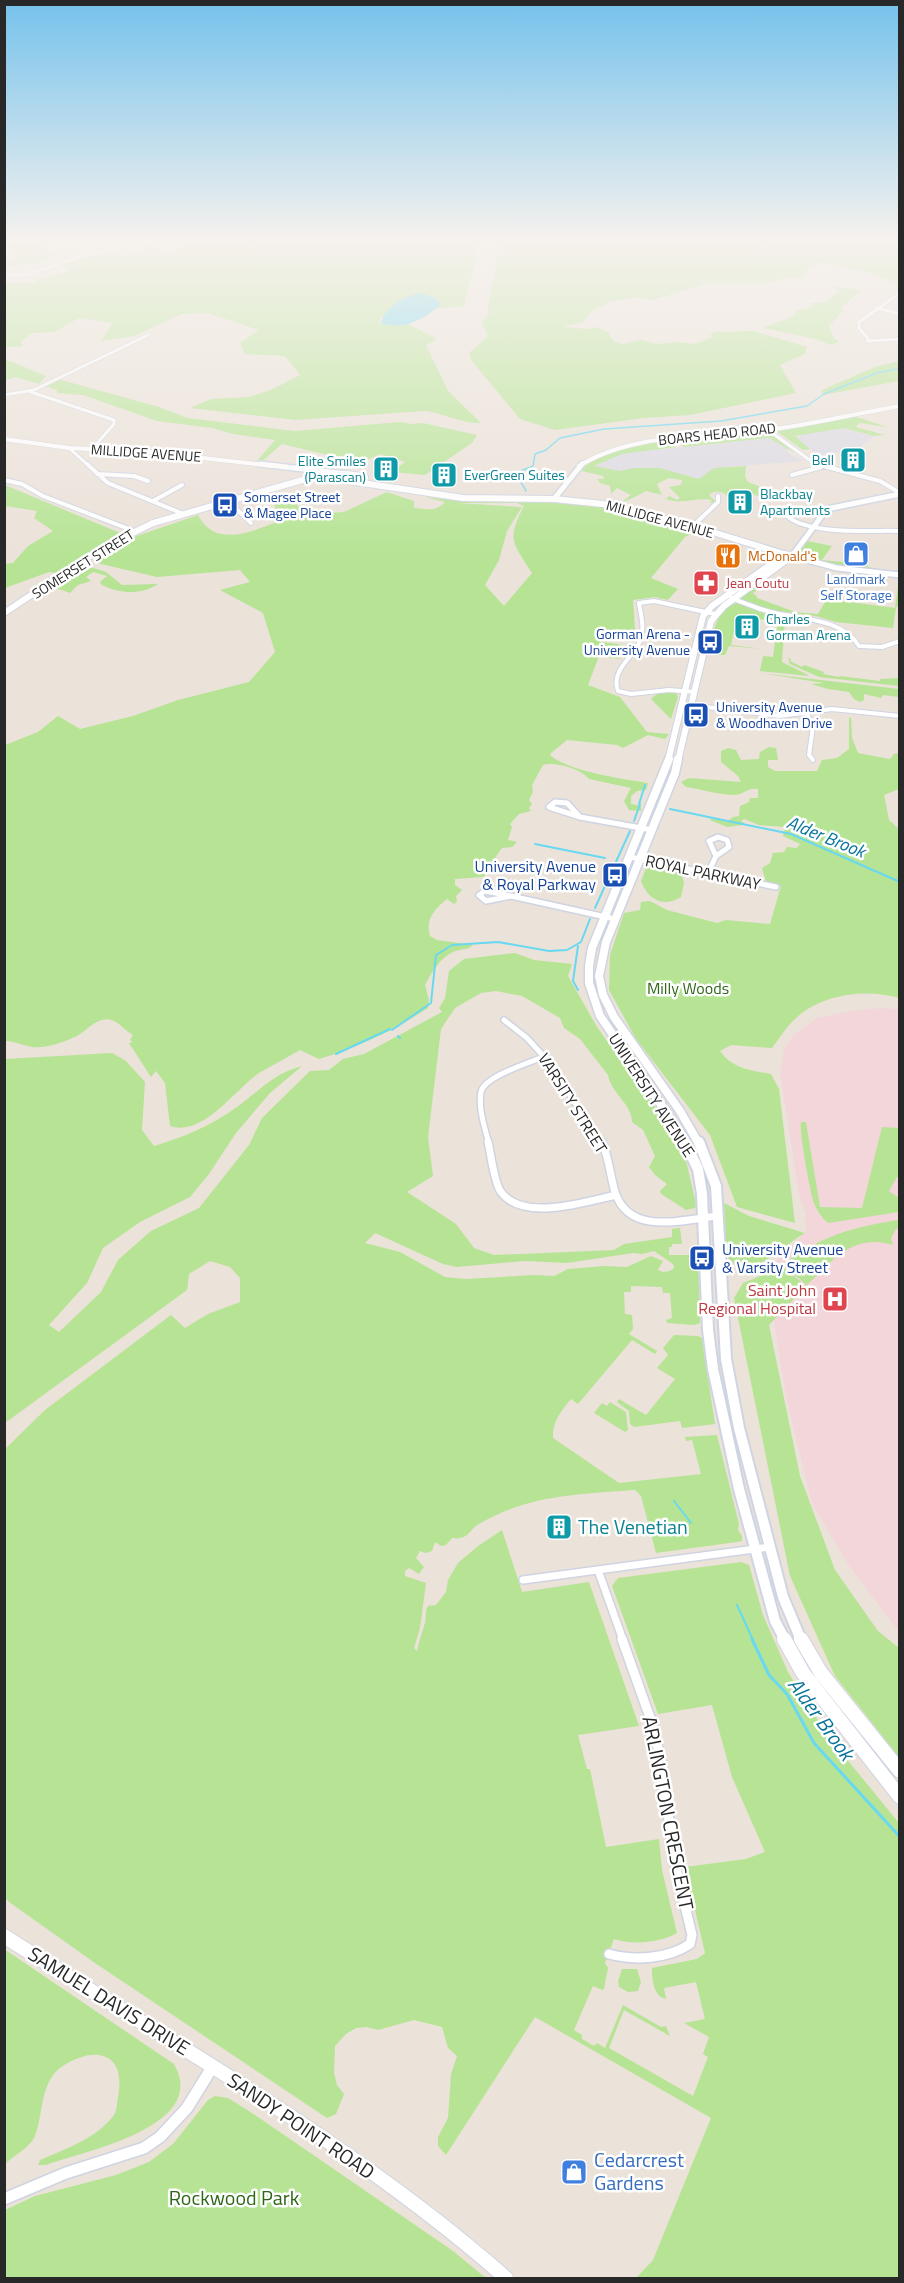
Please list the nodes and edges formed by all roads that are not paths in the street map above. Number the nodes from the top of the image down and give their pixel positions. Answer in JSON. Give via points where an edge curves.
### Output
{"nodes":[{"id":1,"x":130,"y":344,"type":"edge"},
{"id":2,"x":31,"y":392,"type":"junction"},
{"id":3,"x":4,"y":395,"type":"edge"},
{"id":4,"x":900,"y":406,"type":"edge"},
{"id":5,"x":768,"y":430,"type":"junction"},
{"id":6,"x":4,"y":439,"type":"edge"},
{"id":7,"x":69,"y":448,"type":"junction"},
{"id":8,"x":92,"y":449,"type":"junction"},
{"id":9,"x":287,"y":467,"type":"junction"},
{"id":10,"x":821,"y":467,"type":"junction"},
{"id":11,"x":303,"y":470,"type":"junction"},
{"id":12,"x":97,"y":474,"type":"junction"},
{"id":13,"x":347,"y":474,"type":"junction"},
{"id":14,"x":324,"y":475,"type":"junction"},
{"id":15,"x":792,"y":475,"type":"dead end"},
{"id":16,"x":363,"y":476,"type":"junction"},
{"id":17,"x":4,"y":480,"type":"edge"},
{"id":18,"x":342,"y":480,"type":"junction"},
{"id":19,"x":148,"y":481,"type":"dead end"},
{"id":20,"x":294,"y":482,"type":"junction"},
{"id":21,"x":182,"y":485,"type":"dead end"},
{"id":22,"x":417,"y":492,"type":"junction"},
{"id":23,"x":900,"y":494,"type":"edge"},
{"id":24,"x":718,"y":496,"type":"dead end"},
{"id":25,"x":554,"y":499,"type":"junction"},
{"id":26,"x":230,"y":500,"type":"junction"},
{"id":27,"x":153,"y":501,"type":"junction"},
{"id":28,"x":180,"y":513,"type":"junction"},
{"id":29,"x":788,"y":517,"type":"dead end"},
{"id":30,"x":251,"y":523,"type":"dead end"},
{"id":31,"x":693,"y":526,"type":"junction"},
{"id":32,"x":812,"y":526,"type":"junction"},
{"id":33,"x":134,"y":531,"type":"junction"},
{"id":34,"x":900,"y":531,"type":"edge"},
{"id":35,"x":737,"y":539,"type":"junction"},
{"id":36,"x":789,"y":555,"type":"junction"},
{"id":37,"x":770,"y":565,"type":"junction"},
{"id":38,"x":900,"y":574,"type":"edge"},
{"id":39,"x":730,"y":598,"type":"junction"},
{"id":40,"x":706,"y":612,"type":"junction"},
{"id":41,"x":4,"y":614,"type":"edge"},
{"id":42,"x":715,"y":614,"type":"junction"},
{"id":43,"x":900,"y":641,"type":"edge"},
{"id":44,"x":684,"y":691,"type":"junction"},
{"id":45,"x":695,"y":692,"type":"junction"},
{"id":46,"x":682,"y":704,"type":"junction"},
{"id":47,"x":693,"y":706,"type":"junction"},
{"id":48,"x":806,"y":712,"type":"junction"},
{"id":49,"x":900,"y":716,"type":"edge"},
{"id":50,"x":813,"y":760,"type":"dead end"},
{"id":51,"x":580,"y":817,"type":"junction"},
{"id":52,"x":642,"y":828,"type":"junction"},
{"id":53,"x":652,"y":830,"type":"junction"},
{"id":54,"x":716,"y":856,"type":"dead end"},
{"id":55,"x":630,"y":857,"type":"junction"},
{"id":56,"x":641,"y":859,"type":"junction"},
{"id":57,"x":708,"y":873,"type":"junction"},
{"id":58,"x":776,"y":887,"type":"dead end"},
{"id":59,"x":512,"y":896,"type":"junction"},
{"id":60,"x":604,"y":916,"type":"junction"},
{"id":61,"x":615,"y":919,"type":"junction"},
{"id":62,"x":504,"y":1020,"type":"dead end"},
{"id":63,"x":545,"y":1056,"type":"junction"},
{"id":64,"x":616,"y":1195,"type":"junction"},
{"id":65,"x":717,"y":1216,"type":"junction"},
{"id":66,"x":703,"y":1217,"type":"junction"},
{"id":67,"x":770,"y":1547,"type":"junction"},
{"id":68,"x":754,"y":1549,"type":"junction"},
{"id":69,"x":598,"y":1570,"type":"junction"},
{"id":70,"x":523,"y":1580,"type":"dead end"},
{"id":71,"x":900,"y":1771,"type":"edge"},
{"id":72,"x":900,"y":1797,"type":"edge"},
{"id":73,"x":4,"y":1936,"type":"edge"},
{"id":74,"x":609,"y":1954,"type":"dead end"},
{"id":75,"x":213,"y":2066,"type":"junction"},
{"id":76,"x":4,"y":2199,"type":"edge"},
{"id":77,"x":506,"y":2278,"type":"edge"}],
"edges":[{"from":1,"to":2,"type":"street"},
{"from":2,"to":3,"type":"street"},
{"from":2,"to":8,"type":"street","via":[[114,420]]},
{"from":4,"to":5,"type":"street","name":"BOARS HEAD ROAD"},
{"from":5,"to":10,"type":"street"},
{"from":5,"to":25,"type":"street","name":"BOARS HEAD ROAD","via":[[652,441],[611,450],[579,466]]},
{"from":6,"to":7,"type":"street","name":"MILLIDGE AVENUE"},
{"from":7,"to":8,"type":"street","name":"MILLIDGE AVENUE"},
{"from":7,"to":12,"type":"street"},
{"from":8,"to":9,"type":"street","name":"MILLIDGE AVENUE"},
{"from":9,"to":11,"type":"street","name":"MILLIDGE AVENUE"},
{"from":9,"to":13,"type":"street","name":"MILLIDGE AVENUE"},
{"from":10,"to":15,"type":"street"},
{"from":10,"to":23,"type":"street","via":[[880,481]]},
{"from":11,"to":14,"type":"street","name":"MILLIDGE AVENUE"},
{"from":11,"to":20,"type":"main road","via":[[304,477]]},
{"from":12,"to":19,"type":"street","via":[[134,476]]},
{"from":12,"to":27,"type":"street"},
{"from":13,"to":14,"type":"main road","name":"SOMERSET STREET"},
{"from":13,"to":16,"type":"main road","name":"MILLIDGE AVENUE"},
{"from":14,"to":18,"type":"street","name":"MILLIDGE AVENUE"},
{"from":14,"to":20,"type":"main road","name":"SOMERSET STREET"},
{"from":16,"to":18,"type":"main road"},
{"from":16,"to":22,"type":"main road","name":"MILLIDGE AVENUE"},
{"from":17,"to":33,"type":"street"},
{"from":18,"to":22,"type":"main road","name":"MILLIDGE AVENUE"},
{"from":18,"to":26,"type":"main road","name":"SOMERSET STREET"},
{"from":20,"to":26,"type":"main road","name":"SOMERSET STREET"},
{"from":21,"to":27,"type":"street"},
{"from":22,"to":25,"type":"main road","name":"MILLIDGE AVENUE","via":[[466,498]]},
{"from":23,"to":32,"type":"street","via":[[832,507]]},
{"from":24,"to":31,"type":"street","via":[[718,502]]},
{"from":25,"to":31,"type":"main road","name":"MILLIDGE AVENUE","via":[[608,505]]},
{"from":26,"to":28,"type":"main road","name":"SOMERSET STREET"},
{"from":26,"to":30,"type":"street"},
{"from":27,"to":28,"type":"street"},
{"from":28,"to":33,"type":"main road","name":"SOMERSET STREET"},
{"from":29,"to":32,"type":"street"},
{"from":31,"to":35,"type":"main road","name":"MILLIDGE AVENUE"},
{"from":32,"to":34,"type":"street"},
{"from":32,"to":36,"type":"street"},
{"from":33,"to":41,"type":"main road","name":"SOMERSET STREET"},
{"from":35,"to":36,"type":"main road","name":"MILLIDGE AVENUE"},
{"from":35,"to":37,"type":"main road","via":[[769,554]]},
{"from":36,"to":37,"type":"main road"},
{"from":36,"to":38,"type":"street","name":"MILLIDGE AVENUE","via":[[837,568]]},
{"from":36,"to":39,"type":"main road"},
{"from":37,"to":39,"type":"main road"},
{"from":39,"to":40,"type":"main road"},
{"from":39,"to":42,"type":"main road"},
{"from":39,"to":43,"type":"street","via":[[773,613],[836,627],[859,646],[882,647]]},
{"from":40,"to":42,"type":"street"},
{"from":40,"to":44,"type":"main road","name":"UNIVERSITY AVENUE"},
{"from":40,"to":44,"type":"street","via":[[650,600],[639,603],[643,625],[640,642],[623,662],[616,688],[628,694]]},
{"from":42,"to":45,"type":"main road","name":"UNIVERSITY AVENUE"},
{"from":44,"to":45,"type":"street"},
{"from":44,"to":46,"type":"main road","name":"UNIVERSITY AVENUE"},
{"from":45,"to":47,"type":"main road","name":"UNIVERSITY AVENUE"},
{"from":46,"to":47,"type":"street"},
{"from":46,"to":52,"type":"main road","name":"UNIVERSITY AVENUE","via":[[668,766]]},
{"from":47,"to":48,"type":"street","via":[[780,716]]},
{"from":47,"to":53,"type":"main road","name":"UNIVERSITY AVENUE","via":[[675,773]]},
{"from":48,"to":49,"type":"street","via":[[832,709]]},
{"from":48,"to":50,"type":"street","via":[[813,726],[809,754]]},
{"from":51,"to":51,"type":"street","via":[[565,802],[555,801],[549,807]]},
{"from":51,"to":52,"type":"street"},
{"from":52,"to":53,"type":"street"},
{"from":52,"to":55,"type":"main road","name":"UNIVERSITY AVENUE"},
{"from":53,"to":56,"type":"main road","name":"UNIVERSITY AVENUE"},
{"from":54,"to":57,"type":"street"},
{"from":55,"to":56,"type":"street","name":"ROYAL PARKWAY"},
{"from":55,"to":60,"type":"main road","name":"UNIVERSITY AVENUE"},
{"from":56,"to":57,"type":"street","name":"ROYAL PARKWAY"},
{"from":56,"to":61,"type":"main road","name":"UNIVERSITY AVENUE"},
{"from":57,"to":58,"type":"street","name":"ROYAL PARKWAY"},
{"from":59,"to":59,"type":"street","via":[[488,891],[479,895],[486,901]]},
{"from":59,"to":60,"type":"street"},
{"from":60,"to":61,"type":"street"},
{"from":60,"to":66,"type":"main road","name":"UNIVERSITY AVENUE","via":[[589,957],[591,997],[694,1157],[701,1182]]},
{"from":61,"to":65,"type":"main road","name":"UNIVERSITY AVENUE","via":[[600,962],[603,994],[616,1020],[704,1150],[716,1186]]},
{"from":62,"to":63,"type":"street","name":"VARSITY STREET"},
{"from":63,"to":64,"type":"street","name":"VARSITY STREET","via":[[604,1147]]},
{"from":63,"to":64,"type":"street","via":[[492,1079],[481,1090],[482,1113],[499,1190],[507,1200],[530,1209]]},
{"from":64,"to":66,"type":"street","name":"VARSITY STREET","via":[[624,1209],[637,1218],[660,1221]]},
{"from":65,"to":66,"type":"street","name":"VARSITY STREET"},
{"from":65,"to":67,"type":"main road","name":"UNIVERSITY AVENUE","via":[[726,1359],[739,1428]]},
{"from":66,"to":68,"type":"main road","name":"UNIVERSITY AVENUE","via":[[713,1369]]},
{"from":67,"to":68,"type":"street"},
{"from":67,"to":71,"type":"main road","name":"UNIVERSITY AVENUE","via":[[790,1617],[810,1656]]},
{"from":68,"to":69,"type":"street"},
{"from":68,"to":72,"type":"main road","name":"UNIVERSITY AVENUE","via":[[775,1621],[792,1656]]},
{"from":69,"to":70,"type":"street"},
{"from":69,"to":74,"type":"street","name":"ARLINGTON CRESCENT","via":[[655,1733],[674,1860],[692,1935],[690,1944],[680,1951],[630,1959]]},
{"from":73,"to":75,"type":"main road","name":"SAMUEL DAVIS DRIVE"},
{"from":75,"to":76,"type":"street","name":"SANDY POINT ROAD","via":[[188,2108],[144,2148],[66,2173]]},
{"from":75,"to":77,"type":"main road","name":"SANDY POINT ROAD","via":[[355,2160]]}]}
